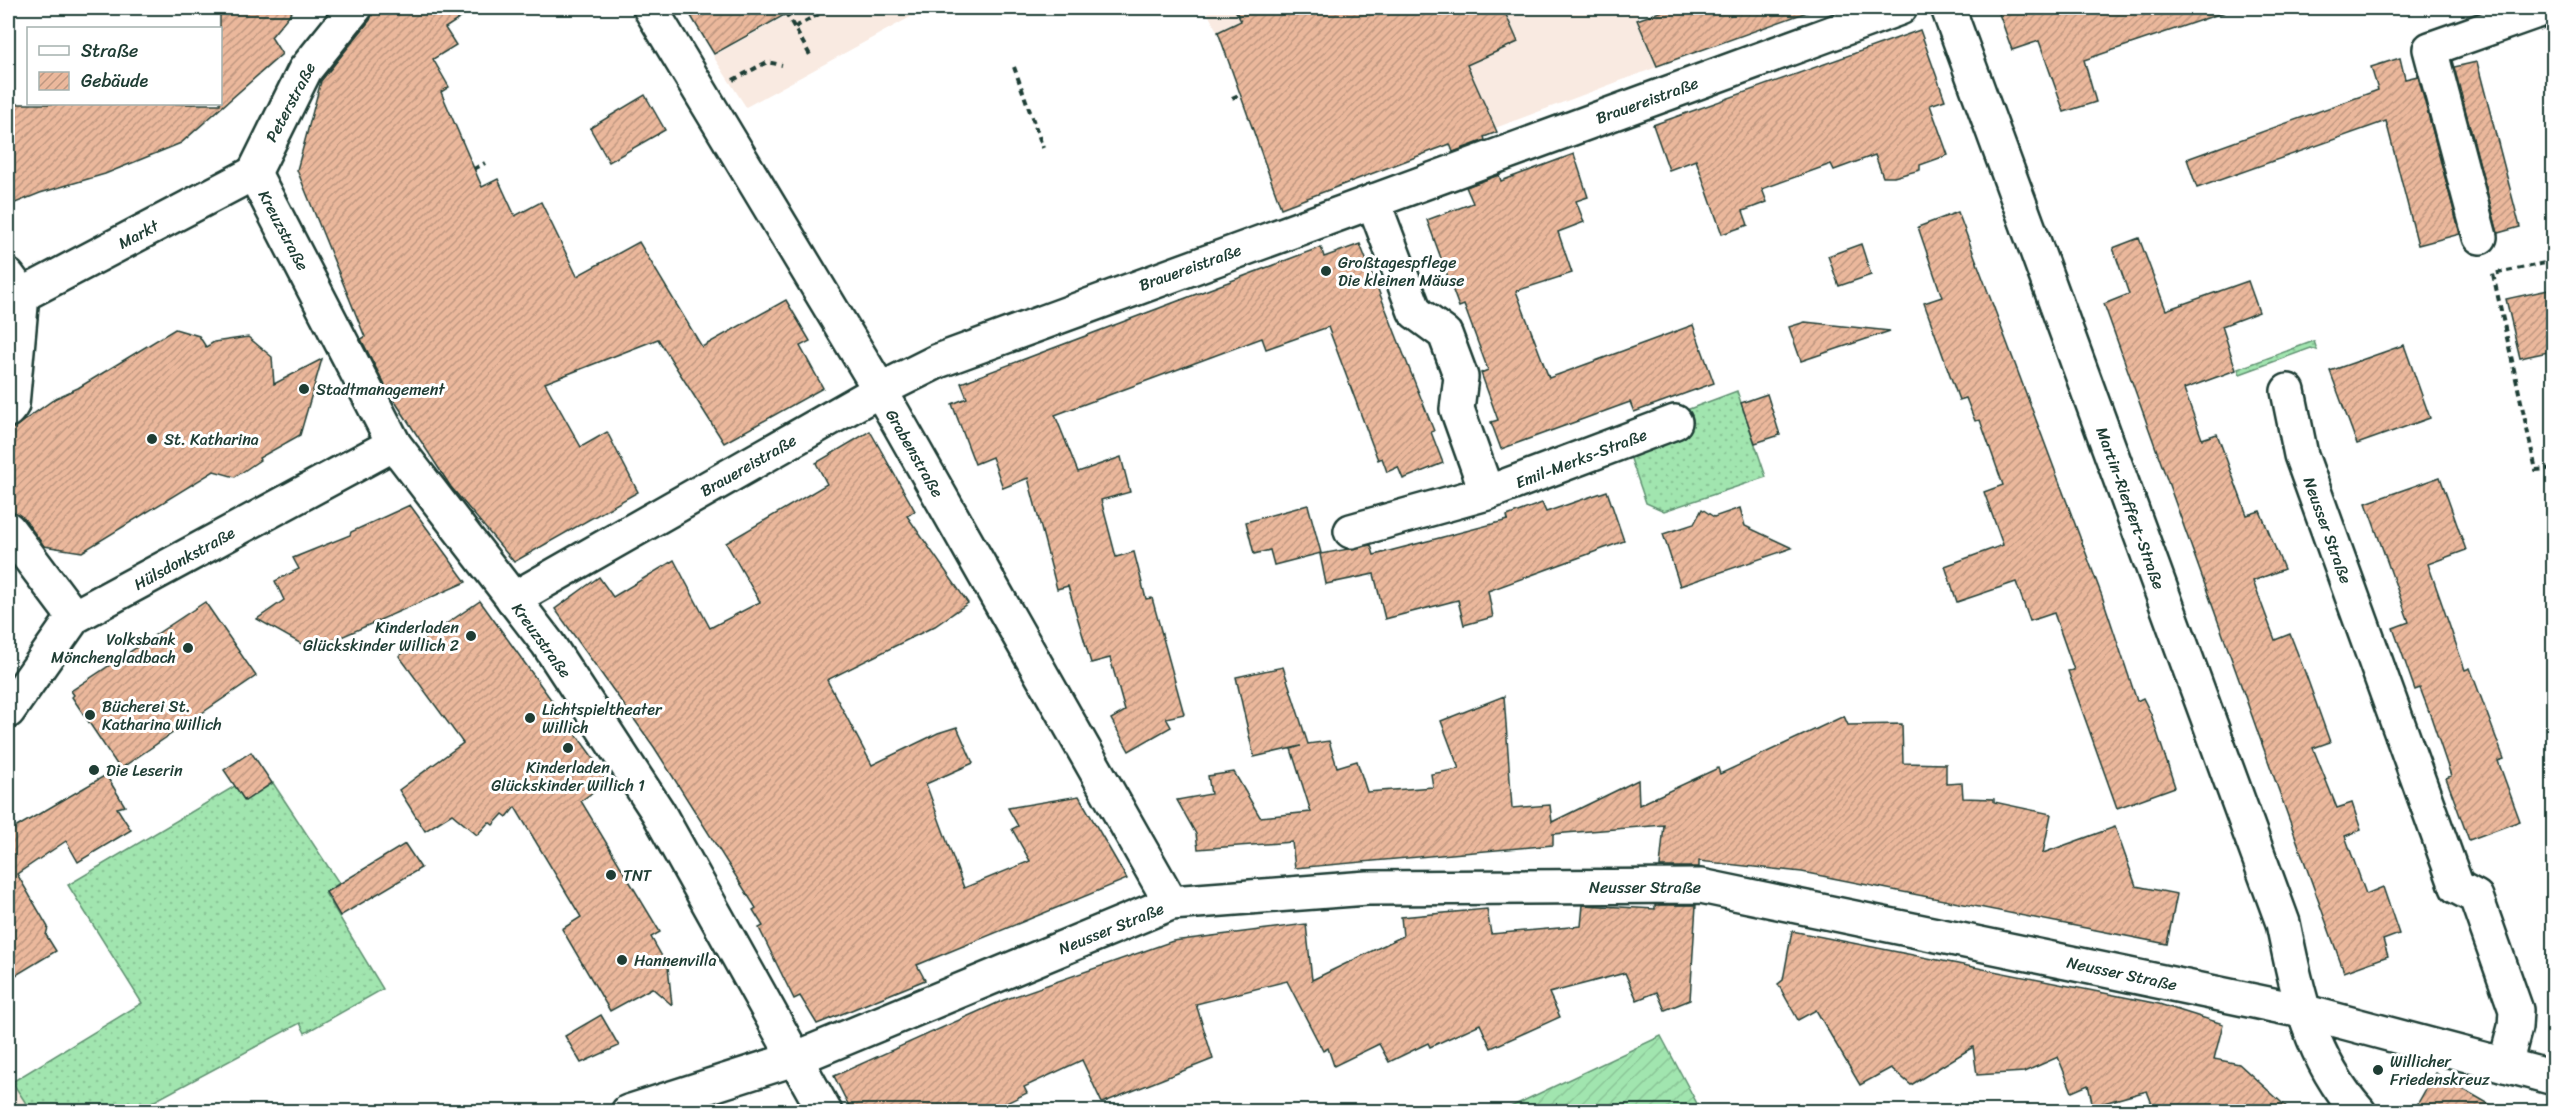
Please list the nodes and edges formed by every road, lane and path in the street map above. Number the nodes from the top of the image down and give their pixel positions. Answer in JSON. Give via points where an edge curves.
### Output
{"nodes":[{"id":1,"x":355,"y":8,"type":"edge"},
{"id":2,"x":650,"y":8,"type":"edge"},
{"id":3,"x":830,"y":8,"type":"edge"},
{"id":4,"x":1900,"y":8,"type":"edge"},
{"id":5,"x":1948,"y":8,"type":"edge"},
{"id":6,"x":2546,"y":8,"type":"edge"},
{"id":7,"x":786,"y":13,"type":"dead end"},
{"id":8,"x":795,"y":27,"type":"junction"},
{"id":9,"x":810,"y":55,"type":"dead end"},
{"id":10,"x":782,"y":65,"type":"dead end"},
{"id":11,"x":1014,"y":67,"type":"dead end"},
{"id":12,"x":1241,"y":94,"type":"dead end"},
{"id":13,"x":703,"y":96,"type":"junction"},
{"id":14,"x":1232,"y":98,"type":"dead end"},
{"id":15,"x":1043,"y":147,"type":"dead end"},
{"id":16,"x":485,"y":163,"type":"dead end"},
{"id":17,"x":474,"y":169,"type":"dead end"},
{"id":18,"x":254,"y":173,"type":"junction"},
{"id":19,"x":1373,"y":201,"type":"junction"},
{"id":20,"x":2480,"y":237,"type":"dead end"},
{"id":21,"x":2553,"y":261,"type":"edge"},
{"id":22,"x":15,"y":286,"type":"edge"},
{"id":23,"x":880,"y":390,"type":"junction"},
{"id":24,"x":2288,"y":391,"type":"dead end"},
{"id":25,"x":8,"y":410,"type":"edge"},
{"id":26,"x":1676,"y":422,"type":"dead end"},
{"id":27,"x":394,"y":444,"type":"junction"},
{"id":28,"x":2553,"y":468,"type":"edge"},
{"id":29,"x":1487,"y":493,"type":"junction"},
{"id":30,"x":8,"y":529,"type":"edge"},
{"id":31,"x":1352,"y":531,"type":"dead end"},
{"id":32,"x":513,"y":599,"type":"junction"},
{"id":33,"x":74,"y":617,"type":"junction"},
{"id":34,"x":8,"y":711,"type":"edge"},
{"id":35,"x":1171,"y":903,"type":"junction"},
{"id":36,"x":2302,"y":1011,"type":"junction"},
{"id":37,"x":796,"y":1058,"type":"junction"},
{"id":38,"x":2505,"y":1065,"type":"junction"},
{"id":39,"x":2553,"y":1078,"type":"edge"},
{"id":40,"x":628,"y":1112,"type":"edge"},
{"id":41,"x":825,"y":1112,"type":"edge"},
{"id":42,"x":2359,"y":1112,"type":"edge"}],
"edges":[{"from":1,"to":18,"type":"street","name":"Peterstraße","via":[[305,70]]},
{"from":2,"to":13,"type":"street","name":"Grabenstraße"},
{"from":3,"to":8,"type":"path"},
{"from":4,"to":19,"type":"street","name":"Brauereistraße"},
{"from":5,"to":36,"type":"street","name":"Martin-Rieffert-Straße","via":[[2283,923]]},
{"from":6,"to":20,"type":"street","via":[[2430,49]]},
{"from":7,"to":8,"type":"path"},
{"from":8,"to":9,"type":"path"},
{"from":10,"to":13,"type":"path","via":[[767,62]]},
{"from":11,"to":15,"type":"path"},
{"from":12,"to":14,"type":"path"},
{"from":13,"to":23,"type":"street","name":"Grabenstraße"},
{"from":16,"to":17,"type":"path"},
{"from":18,"to":22,"type":"street","name":"Markt"},
{"from":18,"to":27,"type":"street","name":"Kreuzstraße"},
{"from":19,"to":23,"type":"street","name":"Brauereistraße","via":[[963,351]]},
{"from":19,"to":29,"type":"street","via":[[1415,312],[1445,334],[1461,376],[1457,409]]},
{"from":21,"to":28,"type":"path","via":[[2493,274],[2536,470]]},
{"from":22,"to":25,"type":"street","name":"Markt","via":[[12,405]]},
{"from":23,"to":32,"type":"street","name":"Brauereistraße"},
{"from":23,"to":35,"type":"street","name":"Grabenstraße"},
{"from":24,"to":38,"type":"street","name":"Neusser Straße","via":[[2301,455],[2457,887],[2476,897],[2511,992],[2516,1018]]},
{"from":26,"to":29,"type":"street","name":"Emil-Merks-Straße"},
{"from":27,"to":32,"type":"street","name":"Kreuzstraße"},
{"from":27,"to":33,"type":"street","name":"Hülsdonkstraße"},
{"from":29,"to":31,"type":"street","name":"Emil-Merks-Straße"},
{"from":30,"to":33,"type":"street"},
{"from":32,"to":37,"type":"street","name":"Kreuzstraße","via":[[549,644],[658,812]]},
{"from":33,"to":34,"type":"street","name":"Hülsdonkstraße"},
{"from":35,"to":36,"type":"street","name":"Neusser Straße","via":[[1367,888],[1701,886]]},
{"from":35,"to":37,"type":"street","name":"Neusser Straße"},
{"from":36,"to":38,"type":"street","name":"Neusser Straße"},
{"from":36,"to":42,"type":"street","name":"Martin-Rieffert-Straße","via":[[2333,1078]]},
{"from":37,"to":40,"type":"street","name":"Neusser Straße"},
{"from":37,"to":41,"type":"street","name":"Kreuzstraße"},
{"from":38,"to":39,"type":"street","name":"Neusser Straße"}]}
